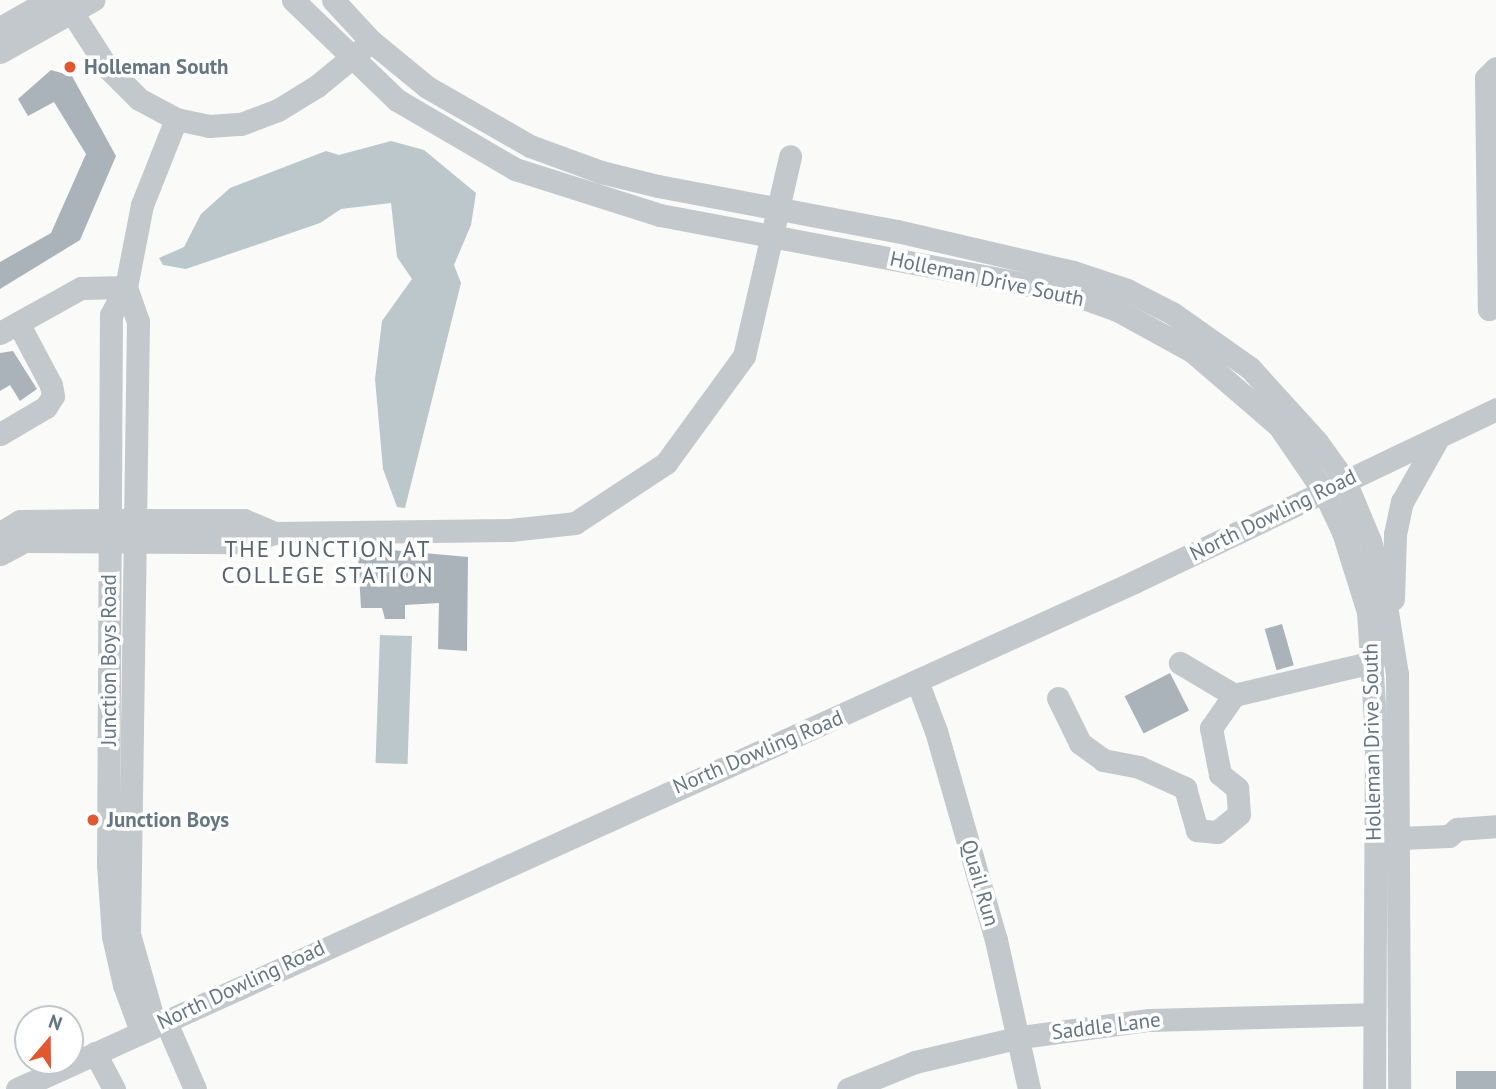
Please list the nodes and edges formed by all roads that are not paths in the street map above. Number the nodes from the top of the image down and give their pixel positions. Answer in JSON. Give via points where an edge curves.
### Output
{"nodes":[{"id":1,"x":49,"y":0,"type":"edge"},
{"id":2,"x":93,"y":0,"type":"edge"},
{"id":3,"x":293,"y":0,"type":"edge"},
{"id":4,"x":333,"y":0,"type":"edge"},
{"id":5,"x":68,"y":6,"type":"edge"},
{"id":6,"x":0,"y":28,"type":"edge"},
{"id":7,"x":371,"y":41,"type":"junction"},
{"id":8,"x":0,"y":51,"type":"edge"},
{"id":9,"x":352,"y":60,"type":"junction"},
{"id":10,"x":1496,"y":68,"type":"edge"},
{"id":11,"x":176,"y":119,"type":"junction"},
{"id":12,"x":790,"y":156,"type":"dead end"},
{"id":13,"x":780,"y":210,"type":"junction"},
{"id":14,"x":774,"y":235,"type":"junction"},
{"id":15,"x":126,"y":287,"type":"junction"},
{"id":16,"x":1496,"y":306,"type":"edge"},
{"id":17,"x":9,"y":328,"type":"edge"},
{"id":18,"x":1496,"y":409,"type":"edge"},
{"id":19,"x":0,"y":434,"type":"edge"},
{"id":20,"x":1439,"y":436,"type":"junction"},
{"id":21,"x":1345,"y":481,"type":"junction"},
{"id":22,"x":1324,"y":492,"type":"junction"},
{"id":23,"x":122,"y":530,"type":"junction"},
{"id":24,"x":15,"y":532,"type":"edge"},
{"id":25,"x":0,"y":554,"type":"edge"},
{"id":26,"x":1392,"y":634,"type":"junction"},
{"id":27,"x":1373,"y":662,"type":"junction"},
{"id":28,"x":1180,"y":663,"type":"dead end"},
{"id":29,"x":917,"y":681,"type":"junction"},
{"id":30,"x":1234,"y":695,"type":"junction"},
{"id":31,"x":1058,"y":698,"type":"dead end"},
{"id":32,"x":1220,"y":774,"type":"junction"},
{"id":33,"x":1185,"y":788,"type":"junction"},
{"id":34,"x":1496,"y":826,"type":"edge"},
{"id":35,"x":1400,"y":829,"type":"junction"},
{"id":36,"x":1371,"y":1014,"type":"junction"},
{"id":37,"x":154,"y":1026,"type":"junction"},
{"id":38,"x":1021,"y":1037,"type":"junction"},
{"id":39,"x":95,"y":1053,"type":"junction"},
{"id":40,"x":17,"y":1089,"type":"edge"},
{"id":41,"x":114,"y":1089,"type":"edge"},
{"id":42,"x":195,"y":1089,"type":"edge"},
{"id":43,"x":848,"y":1089,"type":"edge"},
{"id":44,"x":1029,"y":1089,"type":"edge"},
{"id":45,"x":1374,"y":1089,"type":"edge"},
{"id":46,"x":1399,"y":1089,"type":"edge"}],
"edges":[{"from":1,"to":6,"type":"street"},
{"from":2,"to":5,"type":"street"},
{"from":3,"to":9,"type":"street","name":"Holleman Drive South"},
{"from":4,"to":7,"type":"street","name":"Holleman Drive South"},
{"from":5,"to":8,"type":"street"},
{"from":5,"to":11,"type":"street","via":[[107,67],[139,99]]},
{"from":7,"to":9,"type":"street"},
{"from":7,"to":13,"type":"street","name":"Holleman Drive South","via":[[428,86],[530,146],[601,172]]},
{"from":9,"to":11,"type":"street","via":[[278,110],[241,124],[209,126]]},
{"from":9,"to":14,"type":"street","name":"Holleman Drive South","via":[[429,122],[515,169],[660,215]]},
{"from":10,"to":16,"type":"street","via":[[1486,78],[1489,309]]},
{"from":11,"to":15,"type":"street","via":[[142,205]]},
{"from":12,"to":13,"type":"street"},
{"from":13,"to":14,"type":"street"},
{"from":13,"to":21,"type":"street","name":"Holleman Drive South","via":[[998,253],[1127,290],[1172,313],[1250,368],[1317,442]]},
{"from":14,"to":22,"type":"street","name":"Holleman Drive South","via":[[1064,291],[1117,310],[1192,351],[1249,396],[1279,426]]},
{"from":14,"to":23,"type":"street","via":[[744,356],[666,463],[575,523],[510,530],[274,533],[244,520],[205,531]]},
{"from":15,"to":17,"type":"street","via":[[81,288]]},
{"from":15,"to":23,"type":"street","name":"Junction Boys Road","via":[[138,321]]},
{"from":17,"to":19,"type":"street","via":[[51,385],[53,396],[46,407]]},
{"from":18,"to":20,"type":"street","name":"North Dowling Road"},
{"from":20,"to":21,"type":"street","name":"North Dowling Road"},
{"from":20,"to":26,"type":"street","via":[[1402,502],[1395,534]]},
{"from":21,"to":22,"type":"street","name":"North Dowling Road"},
{"from":21,"to":26,"type":"street","name":"Holleman Drive South","via":[[1370,541]]},
{"from":22,"to":27,"type":"street","name":"Holleman Drive South","via":[[1357,569]]},
{"from":22,"to":29,"type":"street","name":"North Dowling Road"},
{"from":23,"to":24,"type":"street"},
{"from":23,"to":37,"type":"street","name":"Junction Boys Road","via":[[107,864],[113,936],[124,985]]},
{"from":24,"to":25,"type":"street"},
{"from":26,"to":35,"type":"street","name":"Holleman Drive South"},
{"from":27,"to":30,"type":"street"},
{"from":27,"to":36,"type":"street","name":"Holleman Drive South"},
{"from":28,"to":30,"type":"street"},
{"from":29,"to":37,"type":"street","name":"North Dowling Road"},
{"from":29,"to":38,"type":"street","name":"Quail Run","via":[[936,731]]},
{"from":30,"to":32,"type":"street","via":[[1211,728]]},
{"from":31,"to":33,"type":"street","via":[[1080,744],[1103,760],[1139,767]]},
{"from":32,"to":33,"type":"street"},
{"from":32,"to":33,"type":"street","via":[[1237,788],[1239,814],[1217,832],[1197,830]]},
{"from":34,"to":35,"type":"street","via":[[1457,829],[1449,836]]},
{"from":35,"to":46,"type":"street","name":"Holleman Drive South"},
{"from":36,"to":38,"type":"street","name":"Saddle Lane","via":[[1149,1020]]},
{"from":36,"to":45,"type":"street","name":"Holleman Drive South"},
{"from":37,"to":39,"type":"street","name":"North Dowling Road"},
{"from":37,"to":42,"type":"street","name":"Junction Boys Road"},
{"from":38,"to":43,"type":"street","name":"Saddle Lane","via":[[915,1062]]},
{"from":38,"to":44,"type":"street","name":"Quail Run"},
{"from":39,"to":40,"type":"street","name":"North Dowling Road"},
{"from":39,"to":41,"type":"street"}]}
